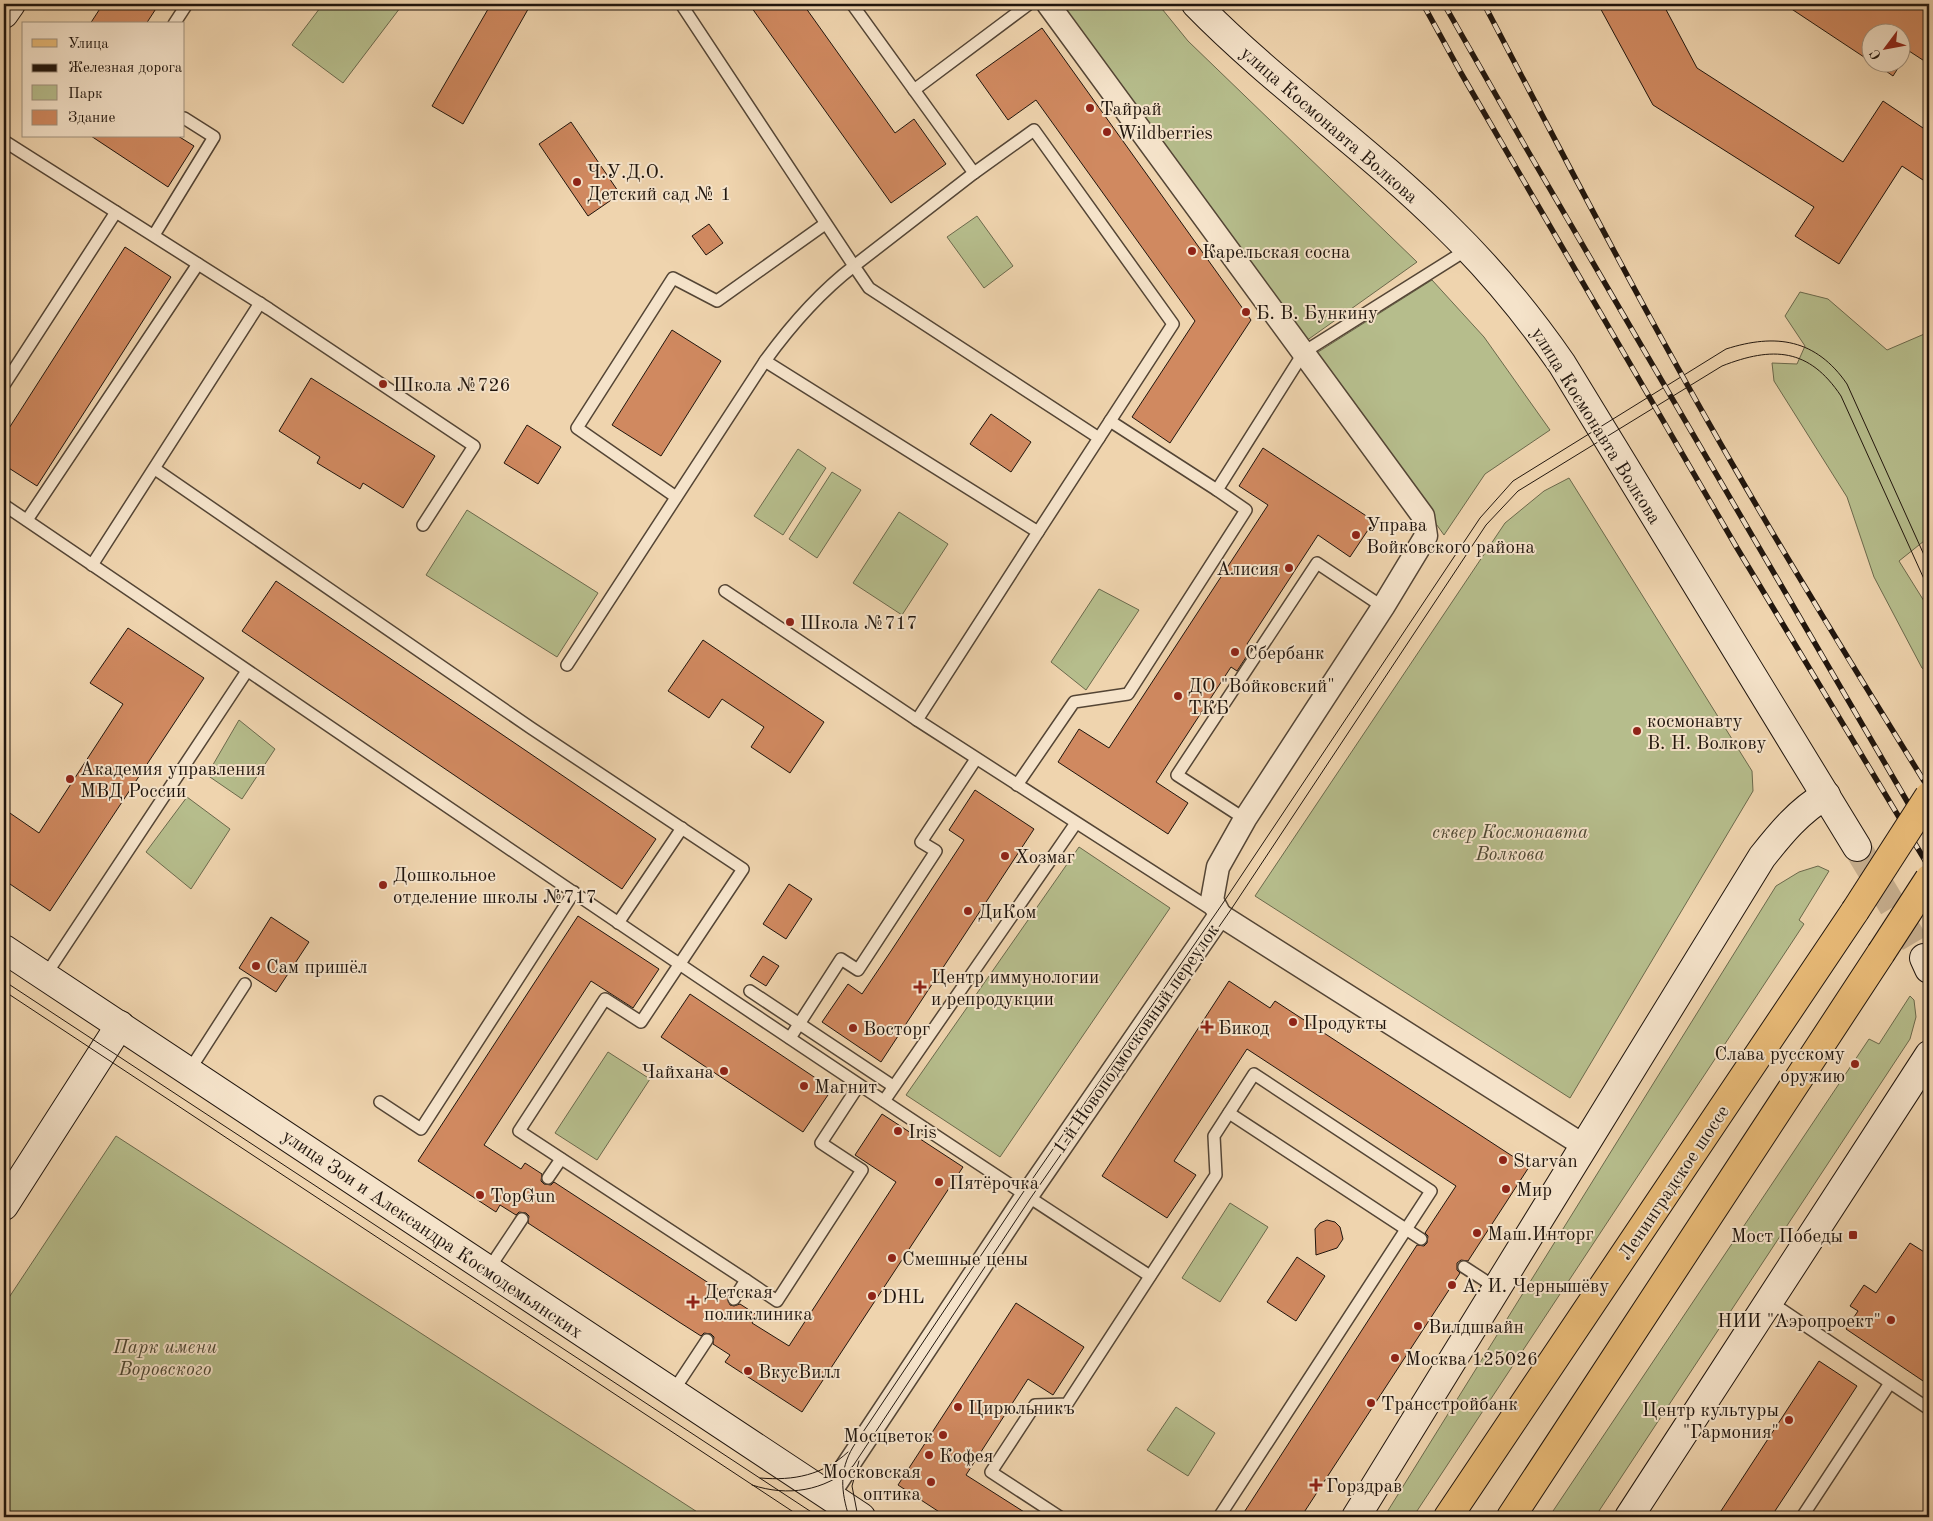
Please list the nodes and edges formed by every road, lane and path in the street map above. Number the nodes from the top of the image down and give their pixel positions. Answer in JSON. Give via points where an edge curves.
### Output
{"nodes":[{"id":1,"x":11,"y":4,"type":"edge"},
{"id":2,"x":187,"y":4,"type":"edge"},
{"id":3,"x":682,"y":4,"type":"edge"},
{"id":4,"x":852,"y":4,"type":"edge"},
{"id":5,"x":1029,"y":4,"type":"edge"},
{"id":6,"x":1048,"y":4,"type":"edge"},
{"id":7,"x":1196,"y":4,"type":"edge"},
{"id":8,"x":4,"y":14,"type":"edge"},
{"id":9,"x":175,"y":22,"type":"edge"},
{"id":10,"x":914,"y":90,"type":"junction"},
{"id":11,"x":185,"y":119,"type":"edge"},
{"id":12,"x":4,"y":141,"type":"edge"},
{"id":13,"x":974,"y":173,"type":"junction"},
{"id":14,"x":116,"y":212,"type":"junction"},
{"id":15,"x":826,"y":224,"type":"junction"},
{"id":16,"x":154,"y":236,"type":"junction"},
{"id":17,"x":1468,"y":249,"type":"junction"},
{"id":18,"x":198,"y":264,"type":"junction"},
{"id":19,"x":854,"y":266,"type":"junction"},
{"id":20,"x":260,"y":303,"type":"junction"},
{"id":21,"x":1304,"y":352,"type":"junction"},
{"id":22,"x":765,"y":361,"type":"junction"},
{"id":23,"x":4,"y":385,"type":"edge"},
{"id":24,"x":1110,"y":421,"type":"junction"},
{"id":25,"x":1099,"y":438,"type":"junction"},
{"id":26,"x":155,"y":469,"type":"junction"},
{"id":27,"x":1217,"y":490,"type":"junction"},
{"id":28,"x":676,"y":498,"type":"junction"},
{"id":29,"x":4,"y":505,"type":"edge"},
{"id":30,"x":27,"y":520,"type":"junction"},
{"id":31,"x":423,"y":525,"type":"dead end"},
{"id":32,"x":1038,"y":532,"type":"junction"},
{"id":33,"x":92,"y":565,"type":"junction"},
{"id":34,"x":725,"y":591,"type":"dead end"},
{"id":35,"x":1383,"y":607,"type":"junction"},
{"id":36,"x":567,"y":665,"type":"dead end"},
{"id":37,"x":247,"y":670,"type":"junction"},
{"id":38,"x":917,"y":720,"type":"junction"},
{"id":39,"x":976,"y":759,"type":"junction"},
{"id":40,"x":1017,"y":785,"type":"junction"},
{"id":41,"x":1826,"y":795,"type":"junction"},
{"id":42,"x":1929,"y":796,"type":"edge"},
{"id":43,"x":1244,"y":819,"type":"junction"},
{"id":44,"x":1076,"y":823,"type":"junction"},
{"id":45,"x":682,"y":828,"type":"junction"},
{"id":46,"x":1857,"y":847,"type":"tunnel mouth"},
{"id":47,"x":1929,"y":879,"type":"edge"},
{"id":48,"x":574,"y":892,"type":"junction"},
{"id":49,"x":1220,"y":915,"type":"junction"},
{"id":50,"x":618,"y":923,"type":"junction"},
{"id":51,"x":4,"y":950,"type":"edge"},
{"id":52,"x":680,"y":964,"type":"junction"},
{"id":53,"x":44,"y":976,"type":"junction"},
{"id":54,"x":245,"y":984,"type":"dead end"},
{"id":55,"x":750,"y":991,"type":"dead end"},
{"id":56,"x":799,"y":1024,"type":"junction"},
{"id":57,"x":120,"y":1025,"type":"junction"},
{"id":58,"x":790,"y":1038,"type":"junction"},
{"id":59,"x":1928,"y":1065,"type":"edge"},
{"id":60,"x":189,"y":1071,"type":"junction"},
{"id":61,"x":859,"y":1084,"type":"junction"},
{"id":62,"x":893,"y":1086,"type":"junction"},
{"id":63,"x":884,"y":1101,"type":"junction"},
{"id":64,"x":380,"y":1102,"type":"dead end"},
{"id":65,"x":1229,"y":1113,"type":"junction"},
{"id":66,"x":1586,"y":1147,"type":"junction"},
{"id":67,"x":561,"y":1159,"type":"junction"},
{"id":68,"x":548,"y":1178,"type":"dead end"},
{"id":69,"x":1026,"y":1196,"type":"junction"},
{"id":70,"x":4,"y":1206,"type":"edge"},
{"id":71,"x":522,"y":1219,"type":"dead end"},
{"id":72,"x":1406,"y":1229,"type":"junction"},
{"id":73,"x":1421,"y":1239,"type":"dead end"},
{"id":74,"x":1464,"y":1267,"type":"dead end"},
{"id":75,"x":488,"y":1270,"type":"junction"},
{"id":76,"x":1150,"y":1276,"type":"junction"},
{"id":77,"x":746,"y":1280,"type":"junction"},
{"id":78,"x":1498,"y":1288,"type":"junction"},
{"id":79,"x":734,"y":1299,"type":"dead end"},
{"id":80,"x":1770,"y":1301,"type":"junction"},
{"id":81,"x":707,"y":1340,"type":"dead end"},
{"id":82,"x":1890,"y":1383,"type":"junction"},
{"id":83,"x":672,"y":1393,"type":"junction"},
{"id":84,"x":1929,"y":1409,"type":"edge"},
{"id":85,"x":828,"y":1495,"type":"junction"},
{"id":86,"x":861,"y":1517,"type":"edge"},
{"id":87,"x":1060,"y":1517,"type":"edge"},
{"id":88,"x":1219,"y":1517,"type":"edge"},
{"id":89,"x":1356,"y":1517,"type":"edge"},
{"id":90,"x":1448,"y":1517,"type":"edge"},
{"id":91,"x":1512,"y":1517,"type":"edge"},
{"id":92,"x":1628,"y":1517,"type":"edge"},
{"id":93,"x":1802,"y":1517,"type":"edge"}],
"edges":[{"from":1,"to":8,"type":"main road"},
{"from":2,"to":9,"type":"lane"},
{"from":3,"to":15,"type":"lane"},
{"from":4,"to":10,"type":"lane"},
{"from":5,"to":10,"type":"lane"},
{"from":6,"to":21,"type":"street"},
{"from":7,"to":17,"type":"main road","name":"улица Космонавта Волкова","via":[[1394,177]]},
{"from":10,"to":13,"type":"lane"},
{"from":11,"to":16,"type":"lane","via":[[214,137]]},
{"from":12,"to":14,"type":"lane"},
{"from":13,"to":19,"type":"lane"},
{"from":13,"to":24,"type":"lane","via":[[1034,130],[1173,324]]},
{"from":14,"to":16,"type":"lane"},
{"from":14,"to":23,"type":"lane"},
{"from":15,"to":19,"type":"lane"},
{"from":15,"to":28,"type":"lane","via":[[717,301],[673,278],[577,428]]},
{"from":16,"to":18,"type":"lane"},
{"from":17,"to":21,"type":"lane"},
{"from":17,"to":41,"type":"main road","name":"улица Космонавта Волкова","via":[[1492,273],[1562,364]]},
{"from":18,"to":20,"type":"lane"},
{"from":18,"to":30,"type":"lane"},
{"from":19,"to":22,"type":"lane","via":[[829,285],[789,328]]},
{"from":19,"to":25,"type":"lane","via":[[869,288]]},
{"from":20,"to":26,"type":"lane"},
{"from":20,"to":31,"type":"lane","via":[[474,446]]},
{"from":21,"to":27,"type":"lane"},
{"from":21,"to":35,"type":"street","name":"1-й Новоподмосковный переулок","via":[[1423,516],[1426,536]]},
{"from":22,"to":28,"type":"lane"},
{"from":22,"to":32,"type":"lane"},
{"from":24,"to":25,"type":"lane"},
{"from":24,"to":27,"type":"lane"},
{"from":25,"to":32,"type":"lane"},
{"from":26,"to":33,"type":"lane"},
{"from":26,"to":45,"type":"lane"},
{"from":27,"to":40,"type":"lane","via":[[1246,510],[1128,694],[1074,702]]},
{"from":28,"to":36,"type":"lane"},
{"from":29,"to":30,"type":"lane"},
{"from":30,"to":33,"type":"lane"},
{"from":32,"to":38,"type":"lane"},
{"from":33,"to":37,"type":"lane"},
{"from":34,"to":38,"type":"lane"},
{"from":35,"to":43,"type":"street","name":"1-й Новоподмосковный переулок"},
{"from":35,"to":43,"type":"lane","via":[[1317,563],[1177,774]]},
{"from":37,"to":48,"type":"lane"},
{"from":37,"to":53,"type":"lane"},
{"from":38,"to":39,"type":"lane"},
{"from":39,"to":40,"type":"lane"},
{"from":39,"to":56,"type":"lane","via":[[921,842],[936,851],[858,970],[841,959]]},
{"from":40,"to":44,"type":"lane"},
{"from":41,"to":46,"type":"main road","name":"улица Космонавта Волкова"},
{"from":41,"to":66,"type":"main road","via":[[1810,804],[1788,825],[1762,857]]},
{"from":42,"to":90,"type":"main road","name":"Ленинградское шоссе","bridge":true},
{"from":43,"to":49,"type":"street","name":"1-й Новоподмосковный переулок","via":[[1218,867],[1212,900]]},
{"from":44,"to":49,"type":"lane"},
{"from":44,"to":62,"type":"lane"},
{"from":45,"to":50,"type":"lane"},
{"from":45,"to":52,"type":"lane","via":[[743,869]]},
{"from":47,"to":91,"type":"main road","bridge":true},
{"from":48,"to":50,"type":"lane"},
{"from":48,"to":64,"type":"lane","via":[[421,1129]]},
{"from":49,"to":66,"type":"street"},
{"from":49,"to":69,"type":"street","name":"1-й Новоподмосковный переулок"},
{"from":50,"to":52,"type":"lane"},
{"from":51,"to":53,"type":"main road","name":"улица Зои и Александра Космодемьянских"},
{"from":52,"to":58,"type":"lane"},
{"from":52,"to":67,"type":"lane","via":[[641,1022],[605,998],[519,1131]]},
{"from":53,"to":57,"type":"main road","name":"улица Зои и Александра Космодемьянских"},
{"from":54,"to":60,"type":"lane"},
{"from":55,"to":56,"type":"lane"},
{"from":56,"to":58,"type":"lane"},
{"from":56,"to":62,"type":"lane"},
{"from":57,"to":60,"type":"main road","name":"улица Зои и Александра Космодемьянских"},
{"from":57,"to":70,"type":"main road"},
{"from":58,"to":61,"type":"lane"},
{"from":59,"to":80,"type":"main road"},
{"from":60,"to":75,"type":"main road","name":"улица Зои и Александра Космодемьянских"},
{"from":61,"to":63,"type":"lane"},
{"from":61,"to":77,"type":"lane","via":[[821,1143],[862,1170],[777,1301]]},
{"from":62,"to":63,"type":"lane"},
{"from":63,"to":69,"type":"lane"},
{"from":65,"to":72,"type":"lane"},
{"from":65,"to":72,"type":"lane","via":[[1254,1074],[1431,1192]]},
{"from":65,"to":76,"type":"lane","via":[[1214,1136],[1216,1174]]},
{"from":66,"to":78,"type":"main road"},
{"from":67,"to":68,"type":"lane"},
{"from":67,"to":77,"type":"lane"},
{"from":69,"to":76,"type":"lane"},
{"from":69,"to":85,"type":"street","name":"1-й Новоподмосковный переулок"},
{"from":71,"to":75,"type":"lane"},
{"from":72,"to":73,"type":"lane"},
{"from":72,"to":88,"type":"lane"},
{"from":74,"to":78,"type":"lane"},
{"from":75,"to":83,"type":"main road","name":"улица Зои и Александра Космодемьянских"},
{"from":76,"to":87,"type":"lane","via":[[1068,1404],[1035,1405],[991,1472]]},
{"from":77,"to":79,"type":"lane"},
{"from":78,"to":89,"type":"main road"},
{"from":80,"to":82,"type":"lane"},
{"from":80,"to":92,"type":"main road"},
{"from":81,"to":83,"type":"lane"},
{"from":82,"to":84,"type":"lane"},
{"from":82,"to":93,"type":"lane"},
{"from":83,"to":85,"type":"main road","name":"улица Зои и Александра Космодемьянских"},
{"from":85,"to":86,"type":"main road","name":"улица Зои и Александра Космодемьянских"}]}
